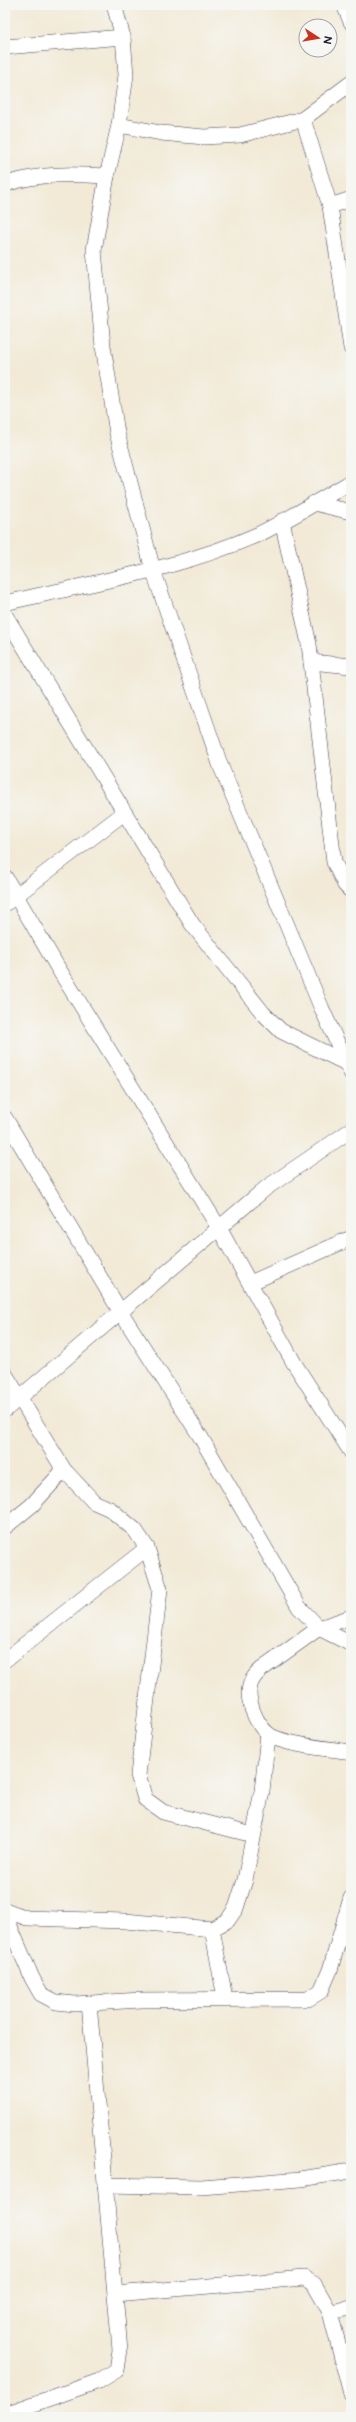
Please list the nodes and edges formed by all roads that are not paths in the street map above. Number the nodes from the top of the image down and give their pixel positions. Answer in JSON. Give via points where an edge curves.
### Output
{"nodes":[{"id":1,"x":114,"y":5,"type":"edge"},
{"id":2,"x":344,"y":5,"type":"edge"},
{"id":3,"x":351,"y":22,"type":"edge"},
{"id":4,"x":123,"y":37,"type":"junction"},
{"id":5,"x":5,"y":47,"type":"edge"},
{"id":6,"x":351,"y":83,"type":"edge"},
{"id":7,"x":303,"y":119,"type":"junction"},
{"id":8,"x":119,"y":125,"type":"junction"},
{"id":9,"x":107,"y":176,"type":"junction"},
{"id":10,"x":5,"y":184,"type":"edge"},
{"id":11,"x":351,"y":199,"type":"edge"},
{"id":12,"x":330,"y":206,"type":"junction"},
{"id":13,"x":351,"y":348,"type":"edge"},
{"id":14,"x":351,"y":482,"type":"edge"},
{"id":15,"x":314,"y":503,"type":"junction"},
{"id":16,"x":351,"y":512,"type":"edge"},
{"id":17,"x":282,"y":521,"type":"junction"},
{"id":18,"x":153,"y":570,"type":"junction"},
{"id":19,"x":5,"y":603,"type":"edge"},
{"id":20,"x":5,"y":615,"type":"edge"},
{"id":21,"x":310,"y":662,"type":"junction"},
{"id":22,"x":351,"y":666,"type":"edge"},
{"id":23,"x":124,"y":813,"type":"junction"},
{"id":24,"x":5,"y":877,"type":"edge"},
{"id":25,"x":351,"y":891,"type":"edge"},
{"id":26,"x":10,"y":899,"type":"edge"},
{"id":27,"x":349,"y":1068,"type":"edge"},
{"id":28,"x":5,"y":1118,"type":"edge"},
{"id":29,"x":351,"y":1130,"type":"edge"},
{"id":30,"x":219,"y":1228,"type":"junction"},
{"id":31,"x":351,"y":1238,"type":"edge"},
{"id":32,"x":250,"y":1284,"type":"junction"},
{"id":33,"x":120,"y":1311,"type":"junction"},
{"id":34,"x":5,"y":1374,"type":"edge"},
{"id":35,"x":20,"y":1398,"type":"junction"},
{"id":36,"x":5,"y":1410,"type":"edge"},
{"id":37,"x":351,"y":1452,"type":"edge"},
{"id":38,"x":64,"y":1470,"type":"junction"},
{"id":39,"x":5,"y":1527,"type":"edge"},
{"id":40,"x":147,"y":1548,"type":"junction"},
{"id":41,"x":351,"y":1617,"type":"edge"},
{"id":42,"x":319,"y":1628,"type":"junction"},
{"id":43,"x":351,"y":1644,"type":"edge"},
{"id":44,"x":5,"y":1660,"type":"edge"},
{"id":45,"x":268,"y":1734,"type":"junction"},
{"id":46,"x":351,"y":1752,"type":"edge"},
{"id":47,"x":253,"y":1835,"type":"junction"},
{"id":48,"x":351,"y":1898,"type":"edge"},
{"id":49,"x":5,"y":1910,"type":"edge"},
{"id":50,"x":5,"y":1915,"type":"edge"},
{"id":51,"x":212,"y":1929,"type":"junction"},
{"id":52,"x":225,"y":1998,"type":"junction"},
{"id":53,"x":89,"y":2003,"type":"junction"},
{"id":54,"x":351,"y":2171,"type":"edge"},
{"id":55,"x":105,"y":2185,"type":"junction"},
{"id":56,"x":115,"y":2294,"type":"junction"},
{"id":57,"x":351,"y":2308,"type":"edge"},
{"id":58,"x":330,"y":2312,"type":"junction"},
{"id":59,"x":351,"y":2394,"type":"edge"},
{"id":60,"x":5,"y":2414,"type":"edge"}],
"edges":[{"from":1,"to":4,"type":"street"},
{"from":2,"to":3,"type":"street"},
{"from":4,"to":5,"type":"street"},
{"from":4,"to":8,"type":"street","via":[[126,76]]},
{"from":6,"to":7,"type":"street"},
{"from":7,"to":8,"type":"street","via":[[240,135],[204,137],[161,133]]},
{"from":7,"to":12,"type":"street"},
{"from":8,"to":9,"type":"street"},
{"from":9,"to":10,"type":"street","via":[[50,174]]},
{"from":9,"to":18,"type":"street","via":[[94,250],[104,346],[117,433]]},
{"from":11,"to":12,"type":"street"},
{"from":12,"to":13,"type":"street"},
{"from":14,"to":15,"type":"street"},
{"from":15,"to":16,"type":"street"},
{"from":15,"to":17,"type":"street"},
{"from":17,"to":18,"type":"street","via":[[259,534]]},
{"from":17,"to":21,"type":"street"},
{"from":18,"to":19,"type":"street"},
{"from":18,"to":27,"type":"street","via":[[221,767]]},
{"from":20,"to":23,"type":"street"},
{"from":21,"to":22,"type":"street"},
{"from":21,"to":25,"type":"street","via":[[334,862],[345,885]]},
{"from":23,"to":26,"type":"street"},
{"from":23,"to":27,"type":"street","via":[[192,924],[262,1013],[281,1031]]},
{"from":24,"to":26,"type":"street"},
{"from":26,"to":30,"type":"street","via":[[58,968]]},
{"from":28,"to":33,"type":"street"},
{"from":29,"to":30,"type":"street","via":[[266,1188]]},
{"from":30,"to":32,"type":"street"},
{"from":30,"to":33,"type":"street"},
{"from":31,"to":32,"type":"street"},
{"from":32,"to":37,"type":"street","via":[[294,1363]]},
{"from":33,"to":35,"type":"street"},
{"from":33,"to":42,"type":"street","via":[[200,1436],[299,1607]]},
{"from":34,"to":35,"type":"street"},
{"from":35,"to":36,"type":"street"},
{"from":35,"to":38,"type":"street"},
{"from":38,"to":39,"type":"street","via":[[32,1505]]},
{"from":38,"to":40,"type":"street","via":[[94,1502],[110,1509],[135,1530]]},
{"from":40,"to":44,"type":"street"},
{"from":40,"to":47,"type":"street","via":[[160,1589],[138,1775],[145,1799],[163,1812]]},
{"from":41,"to":42,"type":"street"},
{"from":42,"to":43,"type":"street"},
{"from":42,"to":45,"type":"street","via":[[253,1676],[248,1691],[252,1712]]},
{"from":45,"to":46,"type":"street","via":[[286,1742]]},
{"from":45,"to":47,"type":"street","via":[[262,1791]]},
{"from":47,"to":51,"type":"street","via":[[245,1880],[236,1908],[228,1920]]},
{"from":48,"to":52,"type":"street","via":[[330,1970],[321,1991],[308,1999]]},
{"from":49,"to":51,"type":"street","via":[[27,1918],[125,1921]]},
{"from":50,"to":53,"type":"street","via":[[41,1994],[56,2002]]},
{"from":51,"to":52,"type":"street"},
{"from":52,"to":53,"type":"street"},
{"from":53,"to":55,"type":"street"},
{"from":54,"to":55,"type":"street","via":[[301,2180],[201,2187]]},
{"from":55,"to":56,"type":"street"},
{"from":56,"to":58,"type":"street","via":[[304,2278],[314,2284]]},
{"from":56,"to":60,"type":"street","via":[[120,2350],[117,2370],[99,2380]]},
{"from":57,"to":58,"type":"street"},
{"from":58,"to":59,"type":"street"}]}
